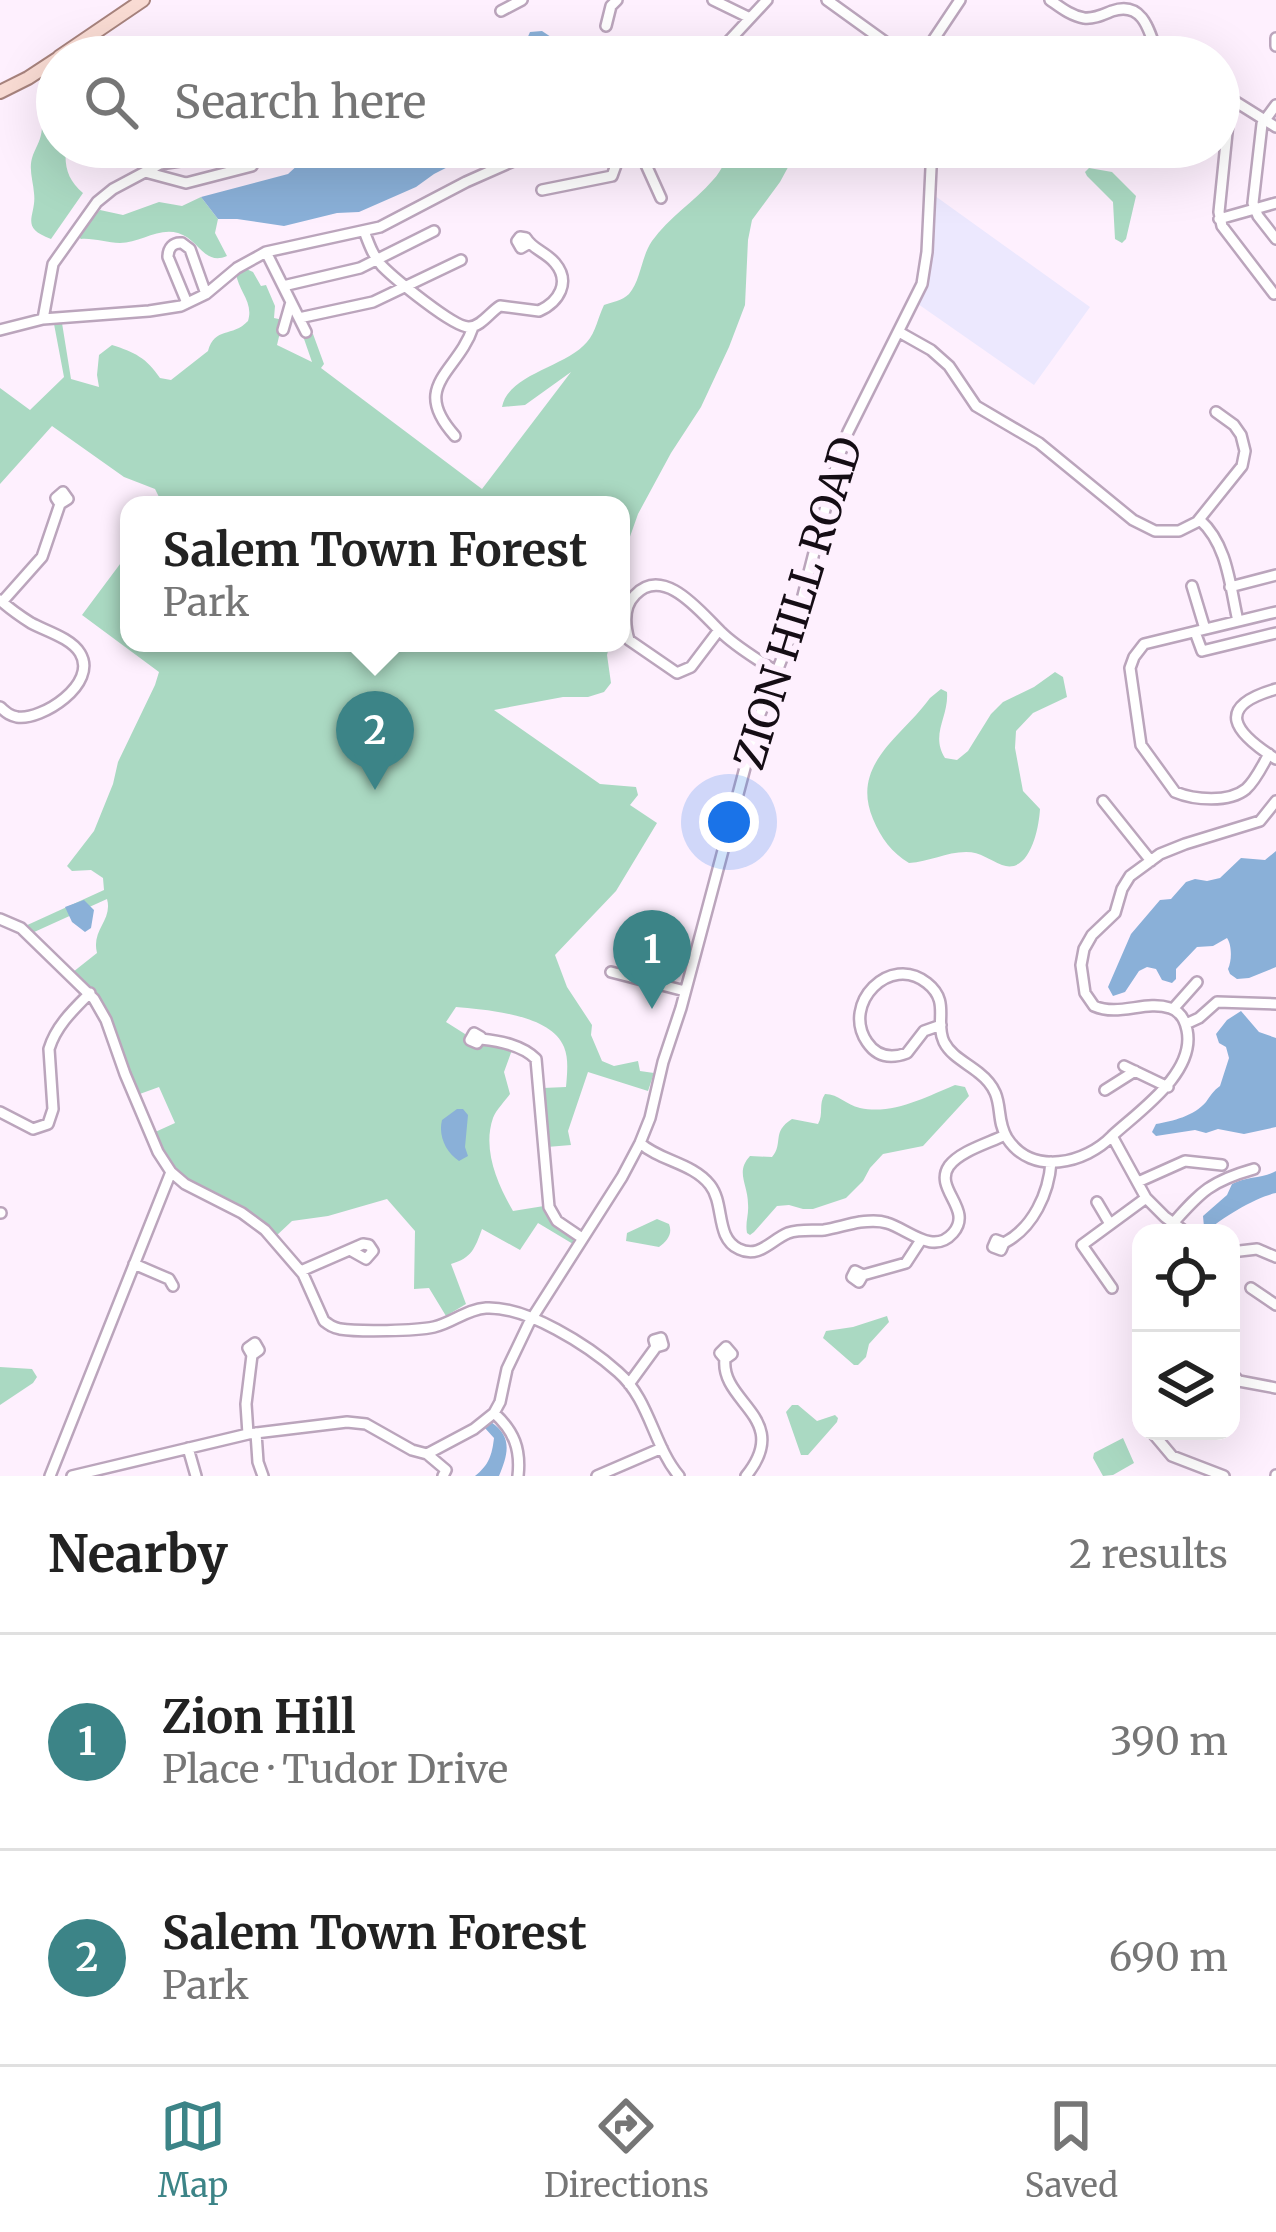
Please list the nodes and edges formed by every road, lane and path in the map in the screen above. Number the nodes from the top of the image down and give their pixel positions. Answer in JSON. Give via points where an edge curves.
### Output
{"nodes":[{"id":1,"x":143,"y":0,"type":"edge"},
{"id":2,"x":522,"y":0,"type":"edge"},
{"id":3,"x":617,"y":0,"type":"edge"},
{"id":4,"x":713,"y":0,"type":"edge"},
{"id":5,"x":767,"y":0,"type":"edge"},
{"id":6,"x":827,"y":0,"type":"edge"},
{"id":7,"x":960,"y":0,"type":"edge"},
{"id":8,"x":1050,"y":0,"type":"edge"},
{"id":9,"x":501,"y":10,"type":"dead end"},
{"id":10,"x":750,"y":18,"type":"junction"},
{"id":11,"x":110,"y":24,"type":"junction"},
{"id":12,"x":606,"y":26,"type":"dead end"},
{"id":13,"x":93,"y":36,"type":"edge"},
{"id":14,"x":95,"y":36,"type":"edge"},
{"id":15,"x":733,"y":36,"type":"edge"},
{"id":16,"x":877,"y":36,"type":"edge"},
{"id":17,"x":936,"y":36,"type":"edge"},
{"id":18,"x":1151,"y":36,"type":"edge"},
{"id":19,"x":36,"y":74,"type":"edge"},
{"id":20,"x":0,"y":95,"type":"edge"},
{"id":21,"x":1240,"y":105,"type":"edge"},
{"id":22,"x":1276,"y":105,"type":"edge"},
{"id":23,"x":1263,"y":119,"type":"junction"},
{"id":24,"x":1276,"y":127,"type":"edge"},
{"id":25,"x":153,"y":168,"type":"edge"},
{"id":26,"x":245,"y":168,"type":"edge"},
{"id":27,"x":498,"y":168,"type":"edge"},
{"id":28,"x":615,"y":168,"type":"edge"},
{"id":29,"x":645,"y":168,"type":"edge"},
{"id":30,"x":931,"y":168,"type":"edge"},
{"id":31,"x":1224,"y":168,"type":"edge"},
{"id":32,"x":145,"y":172,"type":"junction"},
{"id":33,"x":542,"y":190,"type":"dead end"},
{"id":34,"x":661,"y":198,"type":"dead end"},
{"id":35,"x":1276,"y":203,"type":"edge"},
{"id":36,"x":1254,"y":209,"type":"junction"},
{"id":37,"x":1219,"y":219,"type":"junction"},
{"id":38,"x":364,"y":231,"type":"junction"},
{"id":39,"x":434,"y":231,"type":"dead end"},
{"id":40,"x":1276,"y":239,"type":"edge"},
{"id":41,"x":528,"y":244,"type":"dead end"},
{"id":42,"x":266,"y":252,"type":"junction"},
{"id":43,"x":377,"y":260,"type":"junction"},
{"id":44,"x":461,"y":260,"type":"dead end"},
{"id":45,"x":283,"y":286,"type":"junction"},
{"id":46,"x":407,"y":286,"type":"junction"},
{"id":47,"x":206,"y":294,"type":"junction"},
{"id":48,"x":1274,"y":294,"type":"edge"},
{"id":49,"x":291,"y":302,"type":"junction"},
{"id":50,"x":187,"y":303,"type":"junction"},
{"id":51,"x":299,"y":318,"type":"junction"},
{"id":52,"x":43,"y":319,"type":"junction"},
{"id":53,"x":473,"y":327,"type":"junction"},
{"id":54,"x":283,"y":329,"type":"dead end"},
{"id":55,"x":0,"y":330,"type":"edge"},
{"id":56,"x":306,"y":332,"type":"dead end"},
{"id":57,"x":899,"y":332,"type":"junction"},
{"id":58,"x":1216,"y":412,"type":"dead end"},
{"id":59,"x":455,"y":436,"type":"dead end"},
{"id":60,"x":60,"y":504,"type":"dead end"},
{"id":61,"x":1200,"y":520,"type":"junction"},
{"id":62,"x":1276,"y":575,"type":"edge"},
{"id":63,"x":1192,"y":586,"type":"dead end"},
{"id":64,"x":1230,"y":587,"type":"junction"},
{"id":65,"x":1,"y":601,"type":"edge"},
{"id":66,"x":630,"y":602,"type":"edge"},
{"id":67,"x":1276,"y":612,"type":"edge"},
{"id":68,"x":1238,"y":622,"type":"junction"},
{"id":69,"x":718,"y":630,"type":"junction"},
{"id":70,"x":1200,"y":631,"type":"junction"},
{"id":71,"x":1276,"y":633,"type":"edge"},
{"id":72,"x":630,"y":641,"type":"edge"},
{"id":73,"x":776,"y":672,"type":"junction"},
{"id":74,"x":1276,"y":689,"type":"edge"},
{"id":75,"x":0,"y":707,"type":"edge"},
{"id":76,"x":1272,"y":757,"type":"edge"},
{"id":77,"x":1276,"y":800,"type":"edge"},
{"id":78,"x":1103,"y":801,"type":"dead end"},
{"id":79,"x":1151,"y":861,"type":"junction"},
{"id":80,"x":0,"y":919,"type":"edge"},
{"id":81,"x":611,"y":972,"type":"dead end"},
{"id":82,"x":1197,"y":982,"type":"dead end"},
{"id":83,"x":685,"y":991,"type":"junction"},
{"id":84,"x":89,"y":993,"type":"junction"},
{"id":85,"x":1276,"y":1004,"type":"edge"},
{"id":86,"x":1173,"y":1009,"type":"junction"},
{"id":87,"x":1186,"y":1024,"type":"junction"},
{"id":88,"x":941,"y":1025,"type":"junction"},
{"id":89,"x":481,"y":1039,"type":"dead end"},
{"id":90,"x":1168,"y":1087,"type":"junction"},
{"id":91,"x":1105,"y":1090,"type":"dead end"},
{"id":92,"x":0,"y":1112,"type":"edge"},
{"id":93,"x":1005,"y":1135,"type":"junction"},
{"id":94,"x":1112,"y":1136,"type":"junction"},
{"id":95,"x":640,"y":1143,"type":"junction"},
{"id":96,"x":1052,"y":1162,"type":"junction"},
{"id":97,"x":1222,"y":1165,"type":"dead end"},
{"id":98,"x":1254,"y":1169,"type":"dead end"},
{"id":99,"x":171,"y":1172,"type":"junction"},
{"id":100,"x":1138,"y":1182,"type":"junction"},
{"id":101,"x":1146,"y":1198,"type":"junction"},
{"id":102,"x":1097,"y":1202,"type":"dead end"},
{"id":103,"x":1110,"y":1224,"type":"junction"},
{"id":104,"x":1173,"y":1224,"type":"joint"},
{"id":105,"x":582,"y":1238,"type":"junction"},
{"id":106,"x":921,"y":1240,"type":"junction"},
{"id":107,"x":1004,"y":1243,"type":"dead end"},
{"id":108,"x":350,"y":1250,"type":"dead end"},
{"id":109,"x":1240,"y":1251,"type":"edge"},
{"id":110,"x":1276,"y":1257,"type":"edge"},
{"id":111,"x":134,"y":1264,"type":"junction"},
{"id":112,"x":301,"y":1271,"type":"junction"},
{"id":113,"x":863,"y":1275,"type":"dead end"},
{"id":114,"x":173,"y":1286,"type":"dead end"},
{"id":115,"x":1112,"y":1288,"type":"dead end"},
{"id":116,"x":1251,"y":1288,"type":"dead end"},
{"id":117,"x":1276,"y":1305,"type":"edge"},
{"id":118,"x":532,"y":1318,"type":"junction"},
{"id":119,"x":656,"y":1346,"type":"dead end"},
{"id":120,"x":252,"y":1355,"type":"dead end"},
{"id":121,"x":725,"y":1359,"type":"dead end"},
{"id":122,"x":1240,"y":1381,"type":"edge"},
{"id":123,"x":629,"y":1384,"type":"junction"},
{"id":124,"x":1276,"y":1388,"type":"edge"},
{"id":125,"x":494,"y":1413,"type":"junction"},
{"id":126,"x":252,"y":1434,"type":"junction"},
{"id":127,"x":1159,"y":1440,"type":"edge"},
{"id":128,"x":188,"y":1448,"type":"junction"},
{"id":129,"x":662,"y":1448,"type":"junction"},
{"id":130,"x":427,"y":1454,"type":"junction"},
{"id":131,"x":109,"y":1472,"type":"edge"},
{"id":132,"x":260,"y":1474,"type":"edge"},
{"id":133,"x":50,"y":1476,"type":"edge"},
{"id":134,"x":74,"y":1476,"type":"edge"},
{"id":135,"x":196,"y":1476,"type":"edge"},
{"id":136,"x":443,"y":1476,"type":"edge"},
{"id":137,"x":518,"y":1476,"type":"edge"},
{"id":138,"x":597,"y":1476,"type":"edge"},
{"id":139,"x":680,"y":1476,"type":"edge"},
{"id":140,"x":746,"y":1476,"type":"edge"},
{"id":141,"x":1224,"y":1476,"type":"edge"}],
"edges":[{"from":1,"to":11,"type":"main road"},
{"from":2,"to":9,"type":"street"},
{"from":3,"to":12,"type":"street"},
{"from":4,"to":10,"type":"street"},
{"from":5,"to":10,"type":"street"},
{"from":6,"to":16,"type":"street"},
{"from":7,"to":17,"type":"street"},
{"from":8,"to":18,"type":"street","via":[[1082,18],[1137,11]]},
{"from":10,"to":15,"type":"street"},
{"from":11,"to":13,"type":"main road"},
{"from":11,"to":14,"type":"main road"},
{"from":19,"to":20,"type":"main road"},
{"from":21,"to":23,"type":"street"},
{"from":22,"to":23,"type":"street"},
{"from":23,"to":24,"type":"street"},
{"from":23,"to":36,"type":"street"},
{"from":25,"to":32,"type":"street"},
{"from":26,"to":32,"type":"street","via":[[186,183]]},
{"from":27,"to":38,"type":"street"},
{"from":28,"to":33,"type":"street","via":[[612,176]]},
{"from":29,"to":34,"type":"street"},
{"from":30,"to":57,"type":"street","name":"ZION HILL ROAD","via":[[925,272]]},
{"from":31,"to":37,"type":"street"},
{"from":32,"to":52,"type":"street","via":[[102,197],[63,247],[50,271]]},
{"from":35,"to":36,"type":"street"},
{"from":36,"to":37,"type":"street"},
{"from":36,"to":40,"type":"street"},
{"from":37,"to":48,"type":"street"},
{"from":38,"to":42,"type":"street"},
{"from":38,"to":43,"type":"street"},
{"from":39,"to":43,"type":"street"},
{"from":41,"to":53,"type":"street","via":[[559,267],[559,297],[539,311],[500,306]]},
{"from":42,"to":45,"type":"street"},
{"from":42,"to":47,"type":"street"},
{"from":43,"to":45,"type":"street"},
{"from":43,"to":46,"type":"street"},
{"from":44,"to":46,"type":"street"},
{"from":45,"to":49,"type":"street"},
{"from":46,"to":51,"type":"street"},
{"from":46,"to":53,"type":"street","via":[[449,320]]},
{"from":47,"to":50,"type":"street"},
{"from":47,"to":50,"type":"street","via":[[189,248],[175,244],[168,257]]},
{"from":49,"to":51,"type":"street"},
{"from":49,"to":54,"type":"street"},
{"from":50,"to":52,"type":"street"},
{"from":51,"to":56,"type":"street"},
{"from":52,"to":55,"type":"street"},
{"from":53,"to":59,"type":"street","via":[[436,391],[438,415]]},
{"from":57,"to":61,"type":"street","via":[[949,366],[976,406],[1049,450],[1143,527],[1171,532]]},
{"from":57,"to":73,"type":"street","name":"ZION HILL ROAD","via":[[839,456]]},
{"from":58,"to":61,"type":"street","via":[[1239,431],[1245,454]]},
{"from":60,"to":65,"type":"street","via":[[42,556]]},
{"from":61,"to":64,"type":"street","via":[[1217,540]]},
{"from":62,"to":64,"type":"street"},
{"from":63,"to":70,"type":"street"},
{"from":64,"to":68,"type":"street"},
{"from":65,"to":75,"type":"street","via":[[71,644],[85,667],[82,682],[43,711],[16,717]]},
{"from":66,"to":69,"type":"street","via":[[640,590],[661,586]]},
{"from":67,"to":68,"type":"street"},
{"from":68,"to":70,"type":"street"},
{"from":69,"to":72,"type":"street","via":[[685,672],[674,673]]},
{"from":69,"to":73,"type":"street"},
{"from":70,"to":71,"type":"street","via":[[1202,651]]},
{"from":70,"to":76,"type":"street","via":[[1144,644],[1132,660],[1143,748],[1170,787],[1191,797],[1244,791]]},
{"from":73,"to":83,"type":"street","name":"ZION HILL ROAD"},
{"from":74,"to":76,"type":"street","via":[[1250,699],[1238,715],[1244,736]]},
{"from":77,"to":79,"type":"street","via":[[1260,821]]},
{"from":78,"to":79,"type":"street"},
{"from":79,"to":86,"type":"street","via":[[1125,882],[1115,913],[1087,941],[1084,993],[1101,1010]]},
{"from":80,"to":84,"type":"street","via":[[21,928]]},
{"from":81,"to":83,"type":"street"},
{"from":82,"to":86,"type":"street"},
{"from":83,"to":95,"type":"street","name":"ZION HILL ROAD"},
{"from":84,"to":92,"type":"street","via":[[51,1042],[48,1124],[33,1130]]},
{"from":84,"to":99,"type":"street"},
{"from":85,"to":87,"type":"street","via":[[1217,1002]]},
{"from":86,"to":87,"type":"street"},
{"from":87,"to":90,"type":"street","via":[[1185,1051]]},
{"from":88,"to":88,"type":"street","via":[[935,992],[914,976],[880,980],[861,1007],[864,1036],[888,1057],[907,1053],[924,1031]]},
{"from":88,"to":93,"type":"street","via":[[947,1047],[994,1089]]},
{"from":89,"to":105,"type":"street","via":[[536,1059],[549,1207]]},
{"from":90,"to":91,"type":"street","via":[[1129,1069]]},
{"from":90,"to":94,"type":"street"},
{"from":93,"to":96,"type":"street"},
{"from":93,"to":106,"type":"street","via":[[949,1166],[957,1228],[938,1242]]},
{"from":94,"to":96,"type":"street","via":[[1089,1155]]},
{"from":94,"to":100,"type":"street"},
{"from":95,"to":105,"type":"street","name":"ZION HILL ROAD"},
{"from":95,"to":106,"type":"street","via":[[710,1185],[726,1238],[742,1251],[760,1251],[796,1231],[867,1221]]},
{"from":96,"to":107,"type":"street","via":[[1035,1212]]},
{"from":97,"to":100,"type":"street","via":[[1186,1161]]},
{"from":98,"to":104,"type":"street","via":[[1203,1189]]},
{"from":99,"to":111,"type":"street"},
{"from":99,"to":112,"type":"street","via":[[249,1217]]},
{"from":100,"to":101,"type":"street"},
{"from":101,"to":103,"type":"street"},
{"from":101,"to":104,"type":"street"},
{"from":102,"to":103,"type":"street"},
{"from":103,"to":115,"type":"street","via":[[1082,1245]]},
{"from":105,"to":118,"type":"street","name":"ZION HILL ROAD"},
{"from":106,"to":113,"type":"street","via":[[906,1263]]},
{"from":108,"to":112,"type":"street"},
{"from":109,"to":110,"type":"street"},
{"from":111,"to":114,"type":"street"},
{"from":111,"to":133,"type":"street"},
{"from":112,"to":118,"type":"street","via":[[324,1321],[338,1329],[430,1328],[491,1307]]},
{"from":116,"to":117,"type":"street"},
{"from":118,"to":123,"type":"street"},
{"from":118,"to":125,"type":"street","name":"ZION HILL ROAD"},
{"from":119,"to":123,"type":"street"},
{"from":120,"to":126,"type":"street"},
{"from":121,"to":140,"type":"street","via":[[726,1375],[760,1427],[758,1459]]},
{"from":122,"to":124,"type":"street"},
{"from":123,"to":129,"type":"street"},
{"from":125,"to":130,"type":"street"},
{"from":125,"to":137,"type":"street","via":[[514,1436]]},
{"from":126,"to":128,"type":"street"},
{"from":126,"to":130,"type":"street","via":[[355,1422]]},
{"from":126,"to":132,"type":"street"},
{"from":127,"to":141,"type":"street","via":[[1172,1456]]},
{"from":128,"to":131,"type":"street"},
{"from":128,"to":135,"type":"street"},
{"from":129,"to":138,"type":"street"},
{"from":129,"to":139,"type":"street"},
{"from":130,"to":136,"type":"street"},
{"from":131,"to":134,"type":"street"}]}
